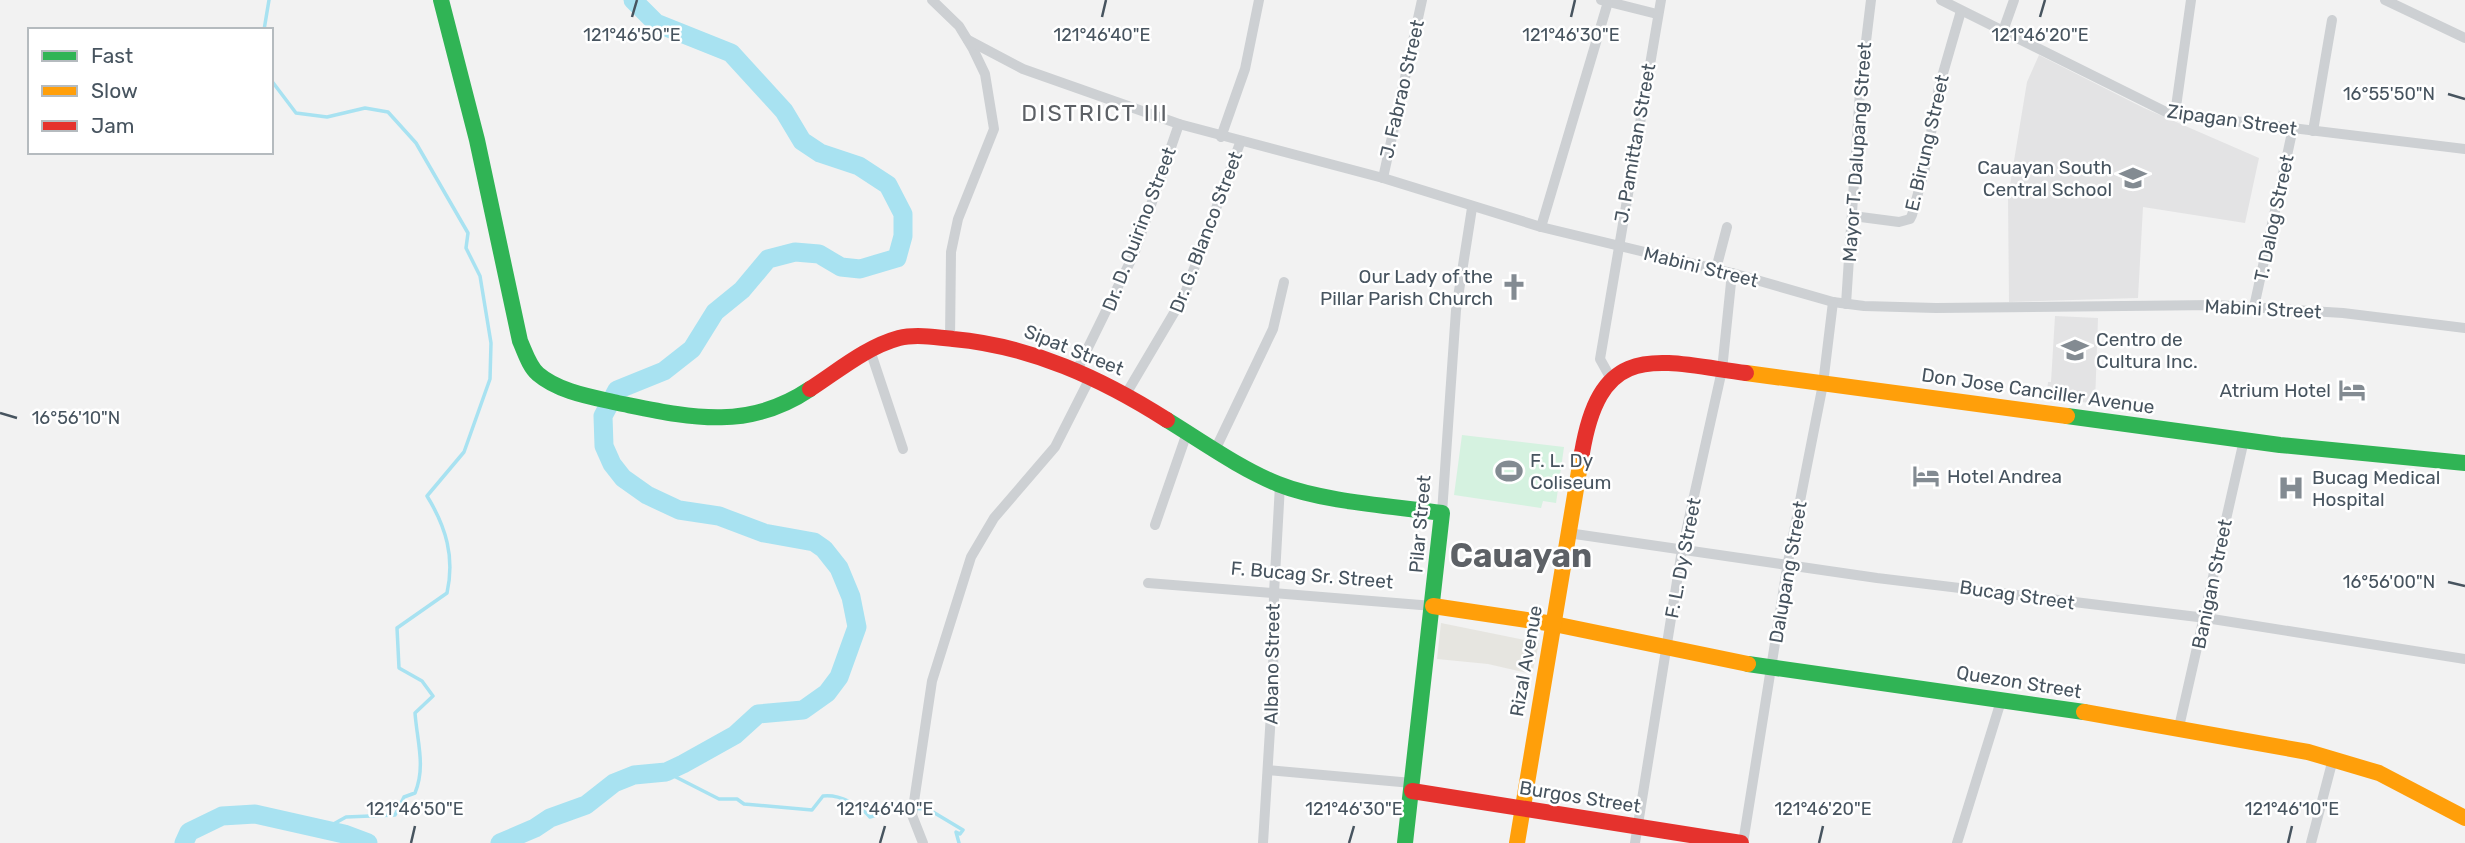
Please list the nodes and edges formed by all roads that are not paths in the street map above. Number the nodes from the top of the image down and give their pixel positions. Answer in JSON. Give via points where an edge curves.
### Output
{"nodes":[{"id":1,"x":441,"y":0,"type":"edge"},
{"id":2,"x":932,"y":0,"type":"edge"},
{"id":3,"x":1259,"y":0,"type":"edge"},
{"id":4,"x":1422,"y":0,"type":"edge"},
{"id":5,"x":1661,"y":0,"type":"edge"},
{"id":6,"x":1871,"y":0,"type":"edge"},
{"id":7,"x":1941,"y":0,"type":"edge"},
{"id":8,"x":2014,"y":0,"type":"edge"},
{"id":9,"x":2191,"y":0,"type":"edge"},
{"id":10,"x":2385,"y":0,"type":"edge"},
{"id":11,"x":1604,"y":1,"type":"edge"},
{"id":12,"x":1961,"y":11,"type":"junction"},
{"id":13,"x":1657,"y":14,"type":"junction"},
{"id":14,"x":2332,"y":20,"type":"dead end"},
{"id":15,"x":2003,"y":31,"type":"junction"},
{"id":16,"x":2465,"y":38,"type":"edge"},
{"id":17,"x":968,"y":40,"type":"junction"},
{"id":18,"x":2175,"y":114,"type":"junction"},
{"id":19,"x":1179,"y":124,"type":"junction"},
{"id":20,"x":2293,"y":128,"type":"junction"},
{"id":21,"x":2313,"y":131,"type":"junction"},
{"id":22,"x":1221,"y":137,"type":"junction"},
{"id":23,"x":1240,"y":143,"type":"junction"},
{"id":24,"x":2465,"y":149,"type":"edge"},
{"id":25,"x":1383,"y":178,"type":"junction"},
{"id":26,"x":1472,"y":208,"type":"junction"},
{"id":27,"x":1853,"y":216,"type":"junction"},
{"id":28,"x":1727,"y":226,"type":"dead end"},
{"id":29,"x":1541,"y":227,"type":"junction"},
{"id":30,"x":1618,"y":246,"type":"junction"},
{"id":31,"x":1716,"y":269,"type":"junction"},
{"id":32,"x":1732,"y":273,"type":"junction"},
{"id":33,"x":1284,"y":282,"type":"dead end"},
{"id":34,"x":1833,"y":302,"type":"junction"},
{"id":35,"x":1846,"y":304,"type":"junction"},
{"id":36,"x":2254,"y":307,"type":"junction"},
{"id":37,"x":2465,"y":328,"type":"edge"},
{"id":38,"x":950,"y":340,"type":"junction"},
{"id":39,"x":870,"y":351,"type":"junction"},
{"id":40,"x":1722,"y":370,"type":"junction"},
{"id":41,"x":1083,"y":374,"type":"junction"},
{"id":42,"x":1610,"y":377,"type":"junction"},
{"id":43,"x":1823,"y":384,"type":"junction"},
{"id":44,"x":1126,"y":394,"type":"junction"},
{"id":45,"x":1188,"y":430,"type":"junction"},
{"id":46,"x":2244,"y":440,"type":"junction"},
{"id":47,"x":1216,"y":448,"type":"junction"},
{"id":48,"x":903,"y":449,"type":"dead end"},
{"id":49,"x":2465,"y":463,"type":"edge"},
{"id":50,"x":1280,"y":485,"type":"junction"},
{"id":51,"x":1442,"y":513,"type":"junction"},
{"id":52,"x":1156,"y":525,"type":"dead end"},
{"id":53,"x":1568,"y":533,"type":"junction"},
{"id":54,"x":1682,"y":550,"type":"junction"},
{"id":55,"x":1788,"y":562,"type":"junction"},
{"id":56,"x":1148,"y":583,"type":"dead end"},
{"id":57,"x":1274,"y":593,"type":"junction"},
{"id":58,"x":1433,"y":606,"type":"junction"},
{"id":59,"x":2206,"y":618,"type":"junction"},
{"id":60,"x":1554,"y":624,"type":"junction"},
{"id":61,"x":1667,"y":649,"type":"junction"},
{"id":62,"x":2465,"y":659,"type":"edge"},
{"id":63,"x":1772,"y":668,"type":"junction"},
{"id":64,"x":2001,"y":701,"type":"junction"},
{"id":65,"x":2179,"y":727,"type":"junction"},
{"id":66,"x":2333,"y":759,"type":"junction"},
{"id":67,"x":1268,"y":770,"type":"junction"},
{"id":68,"x":1412,"y":787,"type":"junction"},
{"id":69,"x":1522,"y":809,"type":"junction"},
{"id":70,"x":2465,"y":818,"type":"edge"},
{"id":71,"x":1636,"y":836,"type":"edge"},
{"id":72,"x":1710,"y":840,"type":"edge"},
{"id":73,"x":923,"y":843,"type":"edge"},
{"id":74,"x":1263,"y":843,"type":"edge"},
{"id":75,"x":1405,"y":843,"type":"edge"},
{"id":76,"x":1517,"y":843,"type":"edge"},
{"id":77,"x":1742,"y":843,"type":"edge"},
{"id":78,"x":1957,"y":843,"type":"edge"},
{"id":79,"x":2311,"y":843,"type":"edge"}],
"edges":[{"from":1,"to":39,"type":"main road","name":"Sipat Street","via":[[524,352],[539,375],[587,396],[696,419],[755,414],[802,395]]},
{"from":2,"to":17,"type":"street"},
{"from":3,"to":22,"type":"street","via":[[1245,69]]},
{"from":4,"to":25,"type":"street","name":"J. Fabrao Street"},
{"from":5,"to":13,"type":"street","name":"J. Pamittan Street"},
{"from":6,"to":27,"type":"street","name":"Mayor T. Dalupang Street"},
{"from":7,"to":12,"type":"street","name":"Zipagan Street"},
{"from":8,"to":15,"type":"street"},
{"from":9,"to":18,"type":"street"},
{"from":10,"to":16,"type":"street"},
{"from":11,"to":13,"type":"street"},
{"from":11,"to":29,"type":"street"},
{"from":12,"to":15,"type":"street","name":"Zipagan Street"},
{"from":12,"to":27,"type":"street","name":"E. Birung Street","via":[[1910,219],[1899,222]]},
{"from":13,"to":30,"type":"street","name":"J. Pamittan Street"},
{"from":14,"to":21,"type":"street"},
{"from":15,"to":18,"type":"street","name":"Zipagan Street","via":[[2143,103]]},
{"from":17,"to":19,"type":"street","name":"Mabini Street","via":[[1023,69]]},
{"from":17,"to":38,"type":"street","via":[[985,74],[993,129],[958,219],[951,251]]},
{"from":18,"to":20,"type":"street","name":"Zipagan Street"},
{"from":19,"to":22,"type":"street","name":"Mabini Street"},
{"from":19,"to":41,"type":"street","name":"Dr. D. Quirino Street","via":[[1134,254]]},
{"from":20,"to":21,"type":"street","name":"Zipagan Street"},
{"from":20,"to":36,"type":"street","name":"T. Dalog Street"},
{"from":21,"to":24,"type":"street","name":"Zipagan Street"},
{"from":22,"to":23,"type":"street","name":"Mabini Street"},
{"from":23,"to":25,"type":"street","name":"Mabini Street"},
{"from":23,"to":44,"type":"street","name":"Dr. G. Blanco Street","via":[[1184,296]]},
{"from":25,"to":26,"type":"street","name":"Mabini Street"},
{"from":26,"to":29,"type":"street","name":"Mabini Street"},
{"from":26,"to":51,"type":"street","name":"Pilar Street","via":[[1456,310]]},
{"from":27,"to":35,"type":"street","name":"Mayor T. Dalupang Street"},
{"from":28,"to":31,"type":"street"},
{"from":29,"to":30,"type":"street","name":"Mabini Street"},
{"from":30,"to":31,"type":"street","name":"Mabini Street"},
{"from":30,"to":42,"type":"street","via":[[1600,359]]},
{"from":31,"to":32,"type":"street","name":"Mabini Street"},
{"from":32,"to":34,"type":"street","name":"Mabini Street"},
{"from":32,"to":40,"type":"street","name":"F. L. Dy Street"},
{"from":33,"to":47,"type":"street","via":[[1273,329]]},
{"from":34,"to":35,"type":"street","name":"Mabini Street"},
{"from":34,"to":43,"type":"street","name":"Dalupang Street"},
{"from":35,"to":36,"type":"street","name":"Mabini Street"},
{"from":36,"to":37,"type":"street","name":"Mabini Street"},
{"from":38,"to":39,"type":"main road","name":"Sipat Street","via":[[900,338]]},
{"from":38,"to":41,"type":"main road","name":"Sipat Street","via":[[1022,349]]},
{"from":39,"to":48,"type":"street"},
{"from":40,"to":42,"type":"main road","name":"Don Jose Canciller Avenue","via":[[1648,362],[1620,369]]},
{"from":40,"to":43,"type":"main road","name":"Don Jose Canciller Avenue"},
{"from":40,"to":54,"type":"street","name":"F. L. Dy Street"},
{"from":41,"to":44,"type":"main road","name":"Sipat Street"},
{"from":41,"to":73,"type":"street","name":"Dr. D. Quirino Street","via":[[1055,447],[993,518],[971,557],[932,681],[912,815]]},
{"from":42,"to":53,"type":"main road","name":"Rizal Avenue","via":[[1598,389],[1590,408]]},
{"from":43,"to":46,"type":"main road","name":"Don Jose Canciller Avenue"},
{"from":43,"to":55,"type":"street","name":"Dalupang Street"},
{"from":44,"to":45,"type":"main road","name":"Sipat Street"},
{"from":45,"to":47,"type":"main road","name":"Sipat Street"},
{"from":45,"to":52,"type":"street"},
{"from":46,"to":49,"type":"main road","name":"Don Jose Canciller Avenue"},
{"from":46,"to":59,"type":"street","name":"Banigan Street"},
{"from":47,"to":50,"type":"main road","name":"Sipat Street","via":[[1247,470]]},
{"from":50,"to":51,"type":"main road","name":"Sipat Street"},
{"from":50,"to":57,"type":"street","name":"Albano Street"},
{"from":51,"to":58,"type":"main road","name":"Pilar Street"},
{"from":53,"to":54,"type":"street","name":"Bucag Street"},
{"from":53,"to":60,"type":"main road","name":"Rizal Avenue"},
{"from":54,"to":55,"type":"street","name":"Bucag Street"},
{"from":54,"to":61,"type":"street","name":"F. L. Dy Street"},
{"from":55,"to":59,"type":"street","name":"Bucag Street","via":[[1877,578]]},
{"from":55,"to":63,"type":"street","name":"Dalupang Street"},
{"from":56,"to":57,"type":"street","name":"F. Bucag Sr. Street"},
{"from":57,"to":58,"type":"street","name":"F. Bucag Sr. Street"},
{"from":57,"to":67,"type":"street","name":"Albano Street"},
{"from":58,"to":60,"type":"main road","name":"F. Bucag Sr. Street"},
{"from":58,"to":68,"type":"main road","name":"Pilar Street"},
{"from":59,"to":62,"type":"street","name":"Bucag Street"},
{"from":59,"to":65,"type":"street","name":"Banigan Street"},
{"from":60,"to":61,"type":"main road","name":"Quezon Street"},
{"from":60,"to":69,"type":"main road","name":"Rizal Avenue"},
{"from":61,"to":63,"type":"main road","name":"Quezon Street"},
{"from":61,"to":71,"type":"street","name":"F. L. Dy Street"},
{"from":63,"to":64,"type":"main road","name":"Quezon Street"},
{"from":63,"to":77,"type":"street","name":"Dalupang Street"},
{"from":64,"to":65,"type":"main road","name":"Quezon Street"},
{"from":64,"to":78,"type":"street"},
{"from":65,"to":66,"type":"main road","name":"Quezon Street"},
{"from":66,"to":70,"type":"main road","name":"Quezon Street","via":[[2379,773]]},
{"from":66,"to":79,"type":"street"},
{"from":67,"to":68,"type":"street"},
{"from":67,"to":74,"type":"street","name":"Albano Street"},
{"from":68,"to":69,"type":"main road","name":"Burgos Street"},
{"from":68,"to":75,"type":"main road","name":"Pilar Street"},
{"from":69,"to":71,"type":"main road","name":"Burgos Street"},
{"from":69,"to":76,"type":"main road","name":"Rizal Avenue"},
{"from":71,"to":72,"type":"main road","name":"Burgos Street"},
{"from":72,"to":77,"type":"main road","name":"Burgos Street"}]}
